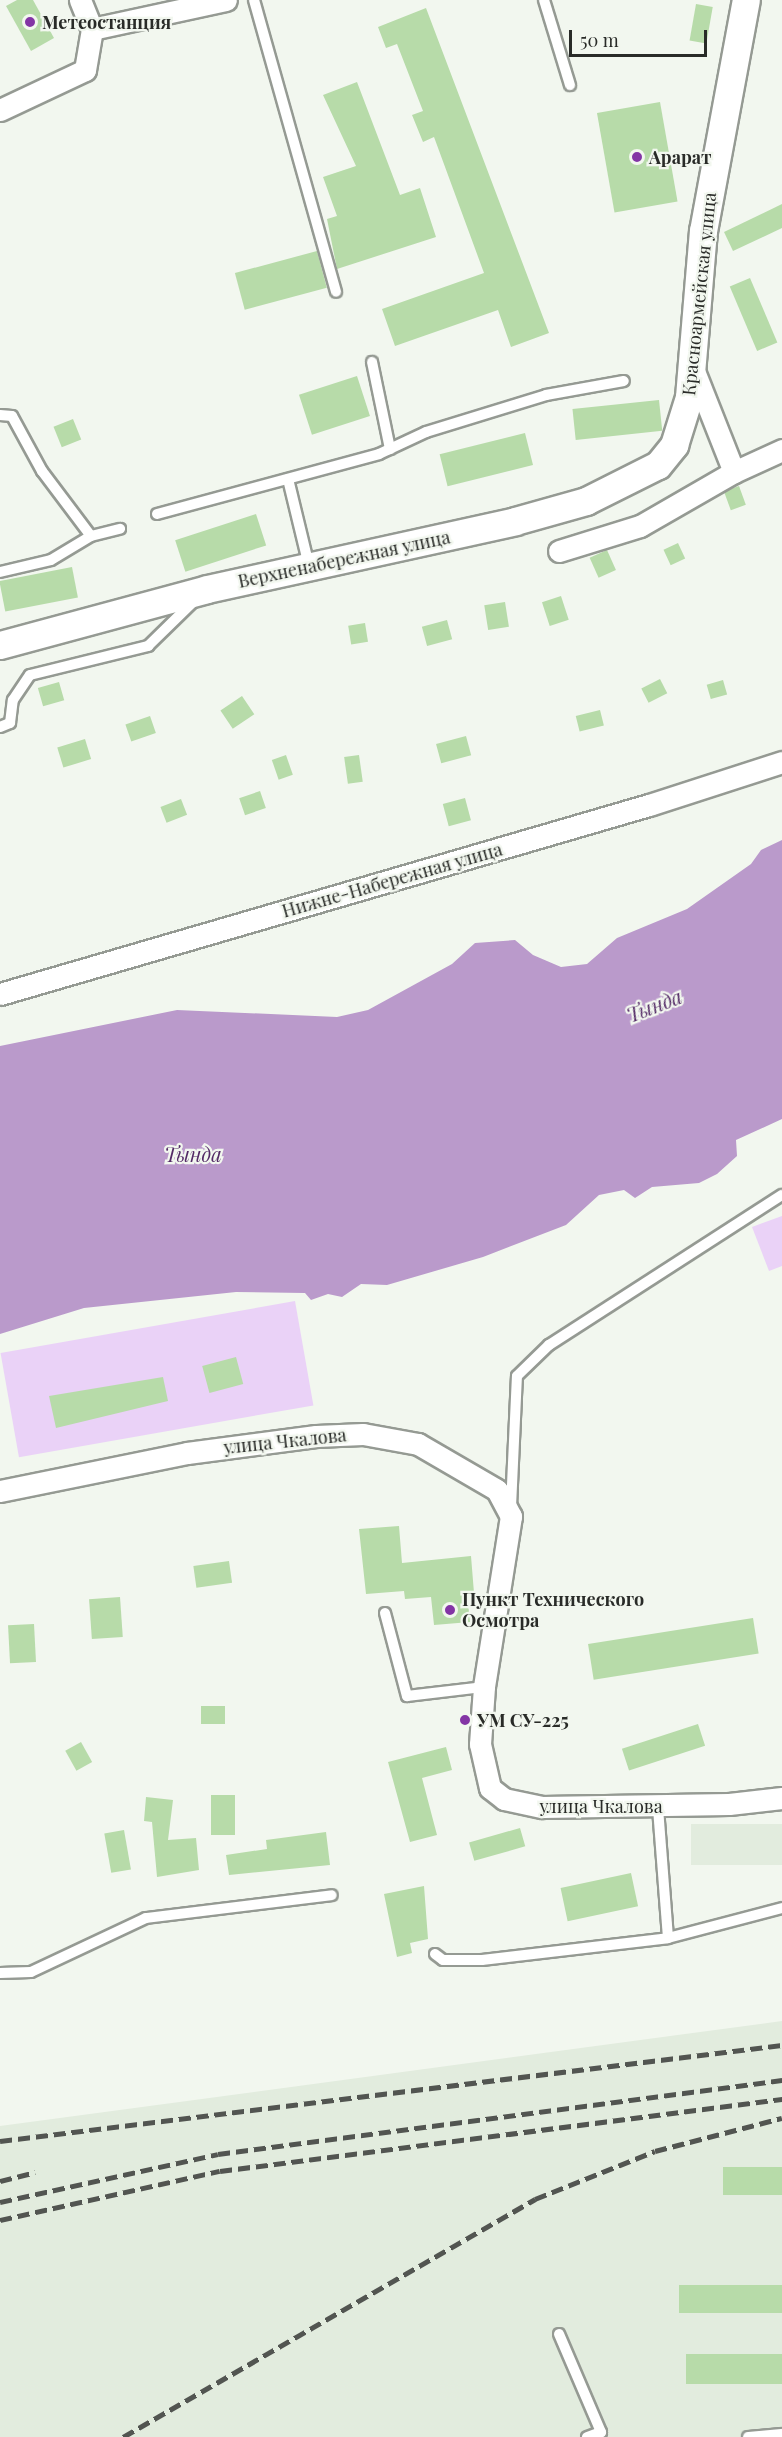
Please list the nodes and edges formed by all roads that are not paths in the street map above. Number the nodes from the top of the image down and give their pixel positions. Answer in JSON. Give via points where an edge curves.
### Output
{"nodes":[{"id":1,"x":80,"y":0,"type":"edge"},
{"id":2,"x":226,"y":0,"type":"edge"},
{"id":3,"x":254,"y":0,"type":"edge"},
{"id":4,"x":544,"y":0,"type":"edge"},
{"id":5,"x":746,"y":0,"type":"edge"},
{"id":6,"x":92,"y":29,"type":"junction"},
{"id":7,"x":570,"y":85,"type":"dead end"},
{"id":8,"x":0,"y":110,"type":"edge"},
{"id":9,"x":336,"y":292,"type":"dead end"},
{"id":10,"x":372,"y":362,"type":"dead end"},
{"id":11,"x":691,"y":363,"type":"junction"},
{"id":12,"x":624,"y":381,"type":"dead end"},
{"id":13,"x":0,"y":415,"type":"edge"},
{"id":14,"x":674,"y":445,"type":"joint"},
{"id":15,"x":390,"y":449,"type":"junction"},
{"id":16,"x":782,"y":450,"type":"edge"},
{"id":17,"x":734,"y":472,"type":"junction"},
{"id":18,"x":288,"y":479,"type":"junction"},
{"id":19,"x":157,"y":514,"type":"dead end"},
{"id":20,"x":120,"y":528,"type":"dead end"},
{"id":21,"x":91,"y":536,"type":"junction"},
{"id":22,"x":560,"y":551,"type":"dead end"},
{"id":23,"x":309,"y":566,"type":"junction"},
{"id":24,"x":0,"y":572,"type":"edge"},
{"id":25,"x":207,"y":589,"type":"junction"},
{"id":26,"x":0,"y":645,"type":"edge"},
{"id":27,"x":0,"y":727,"type":"edge"},
{"id":28,"x":782,"y":762,"type":"edge"},
{"id":29,"x":0,"y":994,"type":"edge"},
{"id":30,"x":782,"y":1195,"type":"edge"},
{"id":31,"x":0,"y":1491,"type":"edge"},
{"id":32,"x":511,"y":1516,"type":"junction"},
{"id":33,"x":385,"y":1613,"type":"dead end"},
{"id":34,"x":484,"y":1687,"type":"junction"},
{"id":35,"x":782,"y":1798,"type":"edge"},
{"id":36,"x":658,"y":1807,"type":"junction"},
{"id":37,"x":332,"y":1895,"type":"dead end"},
{"id":38,"x":782,"y":1908,"type":"edge"},
{"id":39,"x":668,"y":1938,"type":"junction"},
{"id":40,"x":435,"y":1954,"type":"dead end"},
{"id":41,"x":0,"y":1973,"type":"edge"},
{"id":42,"x":559,"y":2334,"type":"dead end"},
{"id":43,"x":782,"y":2433,"type":"edge"},
{"id":44,"x":605,"y":2435,"type":"edge"},
{"id":45,"x":587,"y":2437,"type":"edge"},
{"id":46,"x":748,"y":2437,"type":"edge"}],
"edges":[{"from":1,"to":6,"type":"street"},
{"from":2,"to":6,"type":"street"},
{"from":3,"to":9,"type":"lane"},
{"from":4,"to":7,"type":"lane"},
{"from":5,"to":11,"type":"street","name":"Красноармейская улица","via":[[703,231]]},
{"from":6,"to":8,"type":"street","via":[[85,70]]},
{"from":10,"to":15,"type":"lane"},
{"from":11,"to":14,"type":"street","name":"Красноармейская улица","via":[[686,414]]},
{"from":11,"to":17,"type":"street"},
{"from":12,"to":15,"type":"lane","via":[[546,395],[426,432]]},
{"from":13,"to":21,"type":"lane","via":[[12,416],[42,471]]},
{"from":14,"to":23,"type":"street","name":"Верхненабережная улица","via":[[658,465],[586,501]]},
{"from":15,"to":18,"type":"lane"},
{"from":16,"to":17,"type":"street"},
{"from":17,"to":22,"type":"street","via":[[640,526]]},
{"from":18,"to":19,"type":"lane"},
{"from":18,"to":23,"type":"lane"},
{"from":20,"to":21,"type":"lane"},
{"from":21,"to":24,"type":"lane","via":[[51,560]]},
{"from":23,"to":25,"type":"street","name":"Верхненабережная улица"},
{"from":25,"to":26,"type":"street","name":"Верхненабережная улица"},
{"from":25,"to":27,"type":"lane","via":[[148,646],[30,675],[12,700],[10,723]]},
{"from":28,"to":29,"type":"street","name":"Нижне-Набережная улица","via":[[649,806]]},
{"from":30,"to":32,"type":"lane","via":[[549,1345],[517,1376]]},
{"from":31,"to":32,"type":"street","name":"улица Чкалова","via":[[218,1448],[363,1434],[418,1444],[457,1464],[497,1490]]},
{"from":32,"to":34,"type":"street","name":"улица Чкалова"},
{"from":33,"to":34,"type":"lane","via":[[407,1695]]},
{"from":34,"to":36,"type":"street","name":"улица Чкалова","via":[[482,1767],[490,1788],[504,1799],[542,1808]]},
{"from":35,"to":36,"type":"street","name":"улица Чкалова"},
{"from":36,"to":39,"type":"lane"},
{"from":37,"to":41,"type":"lane","via":[[146,1918],[31,1972]]},
{"from":38,"to":39,"type":"lane"},
{"from":39,"to":40,"type":"lane","via":[[482,1960],[443,1960]]},
{"from":42,"to":44,"type":"lane"},
{"from":43,"to":46,"type":"lane"},
{"from":44,"to":45,"type":"lane"}]}
